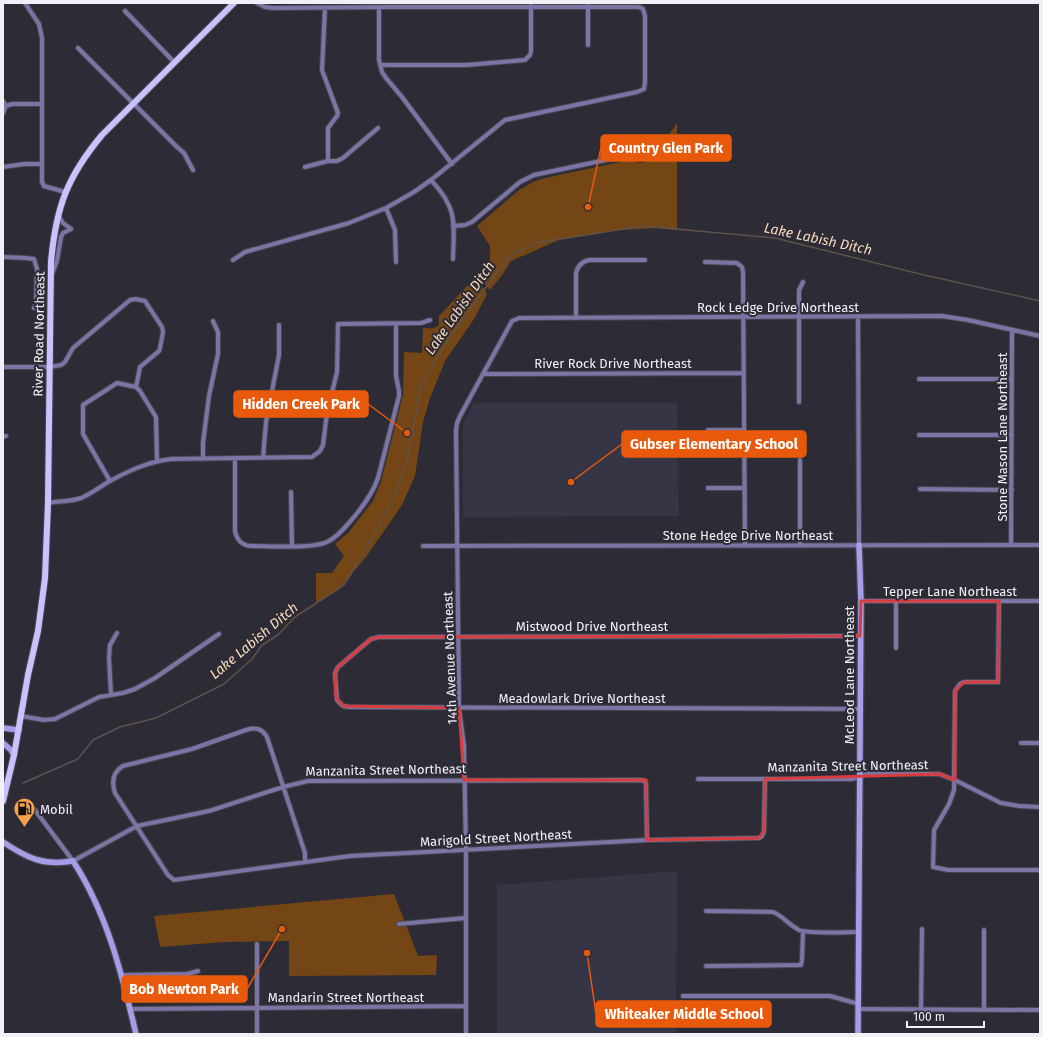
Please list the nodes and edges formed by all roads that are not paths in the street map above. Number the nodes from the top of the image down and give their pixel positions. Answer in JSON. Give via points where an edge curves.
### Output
{"nodes":[{"id":1,"x":26,"y":3,"type":"edge"},
{"id":2,"x":234,"y":3,"type":"edge"},
{"id":3,"x":257,"y":3,"type":"edge"},
{"id":4,"x":531,"y":6,"type":"junction"},
{"id":5,"x":588,"y":6,"type":"junction"},
{"id":6,"x":325,"y":8,"type":"junction"},
{"id":7,"x":379,"y":8,"type":"junction"},
{"id":8,"x":125,"y":11,"type":"dead end"},
{"id":9,"x":588,"y":45,"type":"dead end"},
{"id":10,"x":78,"y":48,"type":"dead end"},
{"id":11,"x":174,"y":62,"type":"junction"},
{"id":12,"x":380,"y":65,"type":"junction"},
{"id":13,"x":3,"y":101,"type":"edge"},
{"id":14,"x":133,"y":102,"type":"junction"},
{"id":15,"x":42,"y":104,"type":"junction"},
{"id":16,"x":6,"y":106,"type":"junction"},
{"id":17,"x":3,"y":113,"type":"edge"},
{"id":18,"x":378,"y":128,"type":"dead end"},
{"id":19,"x":639,"y":152,"type":"dead end"},
{"id":20,"x":328,"y":161,"type":"junction"},
{"id":21,"x":42,"y":164,"type":"junction"},
{"id":22,"x":452,"y":164,"type":"junction"},
{"id":23,"x":3,"y":167,"type":"edge"},
{"id":24,"x":305,"y":167,"type":"dead end"},
{"id":25,"x":193,"y":170,"type":"dead end"},
{"id":26,"x":432,"y":180,"type":"junction"},
{"id":27,"x":65,"y":192,"type":"junction"},
{"id":28,"x":386,"y":208,"type":"junction"},
{"id":29,"x":58,"y":214,"type":"junction"},
{"id":30,"x":454,"y":226,"type":"junction"},
{"id":31,"x":3,"y":257,"type":"edge"},
{"id":32,"x":453,"y":259,"type":"dead end"},
{"id":33,"x":233,"y":260,"type":"dead end"},
{"id":34,"x":645,"y":260,"type":"dead end"},
{"id":35,"x":396,"y":262,"type":"dead end"},
{"id":36,"x":706,"y":262,"type":"dead end"},
{"id":37,"x":50,"y":279,"type":"junction"},
{"id":38,"x":803,"y":282,"type":"dead end"},
{"id":39,"x":34,"y":308,"type":"dead end"},
{"id":40,"x":858,"y":316,"type":"junction"},
{"id":41,"x":744,"y":317,"type":"junction"},
{"id":42,"x":799,"y":317,"type":"junction"},
{"id":43,"x":576,"y":318,"type":"junction"},
{"id":44,"x":513,"y":319,"type":"joint"},
{"id":45,"x":430,"y":320,"type":"dead end"},
{"id":46,"x":213,"y":321,"type":"dead end"},
{"id":47,"x":396,"y":324,"type":"junction"},
{"id":48,"x":279,"y":325,"type":"dead end"},
{"id":49,"x":1012,"y":330,"type":"junction"},
{"id":50,"x":1040,"y":336,"type":"edge"},
{"id":51,"x":3,"y":367,"type":"edge"},
{"id":52,"x":49,"y":367,"type":"junction"},
{"id":53,"x":744,"y":373,"type":"junction"},
{"id":54,"x":483,"y":374,"type":"junction"},
{"id":55,"x":919,"y":379,"type":"dead end"},
{"id":56,"x":1012,"y":379,"type":"junction"},
{"id":57,"x":136,"y":387,"type":"junction"},
{"id":58,"x":800,"y":402,"type":"dead end"},
{"id":59,"x":708,"y":430,"type":"dead end"},
{"id":60,"x":744,"y":430,"type":"junction"},
{"id":61,"x":919,"y":435,"type":"dead end"},
{"id":62,"x":1012,"y":435,"type":"junction"},
{"id":63,"x":264,"y":458,"type":"junction"},
{"id":64,"x":203,"y":459,"type":"junction"},
{"id":65,"x":235,"y":459,"type":"junction"},
{"id":66,"x":800,"y":460,"type":"dead end"},
{"id":67,"x":158,"y":461,"type":"junction"},
{"id":68,"x":110,"y":481,"type":"junction"},
{"id":69,"x":708,"y":488,"type":"dead end"},
{"id":70,"x":745,"y":488,"type":"junction"},
{"id":71,"x":920,"y":490,"type":"dead end"},
{"id":72,"x":1012,"y":490,"type":"junction"},
{"id":73,"x":291,"y":492,"type":"dead end"},
{"id":74,"x":48,"y":503,"type":"junction"},
{"id":75,"x":745,"y":545,"type":"junction"},
{"id":76,"x":800,"y":545,"type":"junction"},
{"id":77,"x":859,"y":545,"type":"junction"},
{"id":78,"x":1011,"y":545,"type":"junction"},
{"id":79,"x":1040,"y":545,"type":"edge"},
{"id":80,"x":292,"y":546,"type":"junction"},
{"id":81,"x":423,"y":546,"type":"dead end"},
{"id":82,"x":457,"y":546,"type":"junction"},
{"id":83,"x":860,"y":601,"type":"junction"},
{"id":84,"x":896,"y":601,"type":"junction"},
{"id":85,"x":999,"y":601,"type":"junction"},
{"id":86,"x":1040,"y":601,"type":"edge"},
{"id":87,"x":117,"y":633,"type":"dead end"},
{"id":88,"x":219,"y":634,"type":"dead end"},
{"id":89,"x":860,"y":636,"type":"junction"},
{"id":90,"x":458,"y":637,"type":"junction"},
{"id":91,"x":896,"y":648,"type":"dead end"},
{"id":92,"x":336,"y":670,"type":"joint"},
{"id":93,"x":111,"y":694,"type":"junction"},
{"id":94,"x":459,"y":708,"type":"junction"},
{"id":95,"x":860,"y":709,"type":"junction"},
{"id":96,"x":21,"y":716,"type":"junction"},
{"id":97,"x":3,"y":728,"type":"edge"},
{"id":98,"x":18,"y":730,"type":"junction"},
{"id":99,"x":3,"y":743,"type":"edge"},
{"id":100,"x":1021,"y":743,"type":"dead end"},
{"id":101,"x":1040,"y":743,"type":"edge"},
{"id":102,"x":14,"y":755,"type":"junction"},
{"id":103,"x":860,"y":777,"type":"junction"},
{"id":104,"x":698,"y":778,"type":"dead end"},
{"id":105,"x":765,"y":779,"type":"junction"},
{"id":106,"x":464,"y":780,"type":"junction"},
{"id":107,"x":955,"y":780,"type":"junction"},
{"id":108,"x":283,"y":787,"type":"junction"},
{"id":109,"x":23,"y":800,"type":"dead end"},
{"id":110,"x":3,"y":802,"type":"edge"},
{"id":111,"x":1040,"y":807,"type":"edge"},
{"id":112,"x":137,"y":826,"type":"junction"},
{"id":113,"x":647,"y":840,"type":"junction"},
{"id":114,"x":3,"y":842,"type":"edge"},
{"id":115,"x":466,"y":850,"type":"junction"},
{"id":116,"x":73,"y":861,"type":"junction"},
{"id":117,"x":305,"y":861,"type":"junction"},
{"id":118,"x":1040,"y":870,"type":"edge"},
{"id":119,"x":706,"y":911,"type":"dead end"},
{"id":120,"x":466,"y":918,"type":"junction"},
{"id":121,"x":400,"y":924,"type":"dead end"},
{"id":122,"x":922,"y":929,"type":"dead end"},
{"id":123,"x":984,"y":930,"type":"dead end"},
{"id":124,"x":803,"y":932,"type":"junction"},
{"id":125,"x":859,"y":932,"type":"junction"},
{"id":126,"x":257,"y":944,"type":"dead end"},
{"id":127,"x":706,"y":966,"type":"dead end"},
{"id":128,"x":198,"y":971,"type":"dead end"},
{"id":129,"x":122,"y":975,"type":"junction"},
{"id":130,"x":683,"y":996,"type":"dead end"},
{"id":131,"x":466,"y":1006,"type":"junction"},
{"id":132,"x":859,"y":1007,"type":"junction"},
{"id":133,"x":130,"y":1008,"type":"junction"},
{"id":134,"x":257,"y":1008,"type":"junction"},
{"id":135,"x":921,"y":1010,"type":"junction"},
{"id":136,"x":984,"y":1010,"type":"junction"},
{"id":137,"x":1040,"y":1010,"type":"edge"},
{"id":138,"x":136,"y":1034,"type":"edge"},
{"id":139,"x":257,"y":1034,"type":"edge"},
{"id":140,"x":466,"y":1034,"type":"edge"},
{"id":141,"x":858,"y":1034,"type":"edge"}],
"edges":[{"from":1,"to":15,"type":"street","via":[[41,32]]},
{"from":2,"to":11,"type":"main road","name":"River Road Northeast"},
{"from":3,"to":6,"type":"street","via":[[273,8]]},
{"from":4,"to":5,"type":"street"},
{"from":4,"to":7,"type":"street"},
{"from":4,"to":12,"type":"street","via":[[531,51],[525,60],[467,65]]},
{"from":5,"to":9,"type":"street"},
{"from":5,"to":22,"type":"street","via":[[633,6],[643,9],[645,87],[637,92],[506,120]]},
{"from":6,"to":7,"type":"street"},
{"from":6,"to":20,"type":"street","via":[[322,70],[338,113],[328,128]]},
{"from":7,"to":12,"type":"street"},
{"from":8,"to":11,"type":"street"},
{"from":10,"to":14,"type":"street"},
{"from":11,"to":14,"type":"main road","name":"River Road Northeast"},
{"from":12,"to":22,"type":"street","via":[[386,78]]},
{"from":13,"to":16,"type":"street"},
{"from":14,"to":25,"type":"street","via":[[184,153]]},
{"from":14,"to":27,"type":"main road","name":"River Road Northeast","via":[[91,148]]},
{"from":15,"to":16,"type":"street"},
{"from":15,"to":21,"type":"street"},
{"from":16,"to":17,"type":"street"},
{"from":18,"to":20,"type":"street","via":[[343,158]]},
{"from":19,"to":30,"type":"street","via":[[534,175],[520,182],[472,222]]},
{"from":20,"to":24,"type":"street"},
{"from":21,"to":23,"type":"street"},
{"from":21,"to":27,"type":"street","via":[[44,186]]},
{"from":22,"to":26,"type":"street"},
{"from":26,"to":28,"type":"street"},
{"from":26,"to":30,"type":"street","via":[[449,203]]},
{"from":27,"to":29,"type":"main road","name":"River Road Northeast"},
{"from":28,"to":33,"type":"street","via":[[349,222],[245,252]]},
{"from":28,"to":35,"type":"street","via":[[395,230]]},
{"from":29,"to":37,"type":"main road","name":"River Road Northeast"},
{"from":29,"to":37,"type":"street","via":[[63,224],[71,229],[61,237],[57,261]]},
{"from":30,"to":32,"type":"street"},
{"from":31,"to":39,"type":"street","via":[[34,259],[37,269]]},
{"from":34,"to":43,"type":"street","via":[[590,260],[582,263],[576,273]]},
{"from":36,"to":41,"type":"street","via":[[740,264],[743,272]]},
{"from":37,"to":52,"type":"main road","name":"River Road Northeast"},
{"from":38,"to":42,"type":"street","via":[[799,290]]},
{"from":40,"to":42,"type":"street","name":"Rock Ledge Drive Northeast"},
{"from":40,"to":49,"type":"street","name":"Rock Ledge Drive Northeast","via":[[953,317]]},
{"from":40,"to":77,"type":"street","name":"McLeod Lane Northeast"},
{"from":41,"to":42,"type":"street","name":"Rock Ledge Drive Northeast"},
{"from":41,"to":43,"type":"street","name":"Rock Ledge Drive Northeast"},
{"from":41,"to":53,"type":"street"},
{"from":42,"to":58,"type":"street"},
{"from":43,"to":44,"type":"street","name":"Rock Ledge Drive Northeast"},
{"from":44,"to":54,"type":"street","name":"14th Avenue Northeast"},
{"from":45,"to":47,"type":"street","via":[[421,324]]},
{"from":46,"to":64,"type":"street","via":[[218,332],[218,354],[209,396]]},
{"from":47,"to":63,"type":"street","via":[[338,324],[338,367],[327,413],[323,445],[312,457]]},
{"from":47,"to":80,"type":"street","via":[[396,376],[400,391],[373,491],[340,532],[327,542],[312,546]]},
{"from":48,"to":63,"type":"street","via":[[279,355],[266,422]]},
{"from":49,"to":50,"type":"street","name":"Rock Ledge Drive Northeast"},
{"from":49,"to":56,"type":"street","name":"Stone Mason Lane Northeast"},
{"from":51,"to":52,"type":"street"},
{"from":52,"to":57,"type":"street","via":[[65,362],[73,348],[130,300],[145,301],[163,332],[159,351],[140,367]]},
{"from":52,"to":74,"type":"main road","name":"River Road Northeast"},
{"from":53,"to":54,"type":"street","name":"River Rock Drive Northeast"},
{"from":53,"to":60,"type":"street"},
{"from":54,"to":82,"type":"street","name":"14th Avenue Northeast","via":[[457,426]]},
{"from":55,"to":56,"type":"street"},
{"from":56,"to":62,"type":"street","name":"Stone Mason Lane Northeast"},
{"from":57,"to":67,"type":"street","via":[[156,417]]},
{"from":57,"to":68,"type":"street","via":[[117,382],[83,405],[83,434]]},
{"from":59,"to":60,"type":"street"},
{"from":60,"to":70,"type":"street"},
{"from":61,"to":62,"type":"street"},
{"from":62,"to":72,"type":"street","name":"Stone Mason Lane Northeast"},
{"from":63,"to":65,"type":"street"},
{"from":64,"to":65,"type":"street"},
{"from":64,"to":67,"type":"street"},
{"from":65,"to":80,"type":"street","via":[[235,531],[239,542],[247,546]]},
{"from":66,"to":76,"type":"street"},
{"from":67,"to":68,"type":"street","via":[[135,468]]},
{"from":68,"to":74,"type":"street","via":[[80,498]]},
{"from":69,"to":70,"type":"street"},
{"from":70,"to":75,"type":"street"},
{"from":71,"to":72,"type":"street"},
{"from":72,"to":78,"type":"street","name":"Stone Mason Lane Northeast"},
{"from":73,"to":80,"type":"street"},
{"from":74,"to":96,"type":"main road","name":"River Road Northeast","via":[[45,578],[38,631]]},
{"from":75,"to":76,"type":"street","name":"Stone Hedge Drive Northeast"},
{"from":75,"to":82,"type":"street","name":"Stone Hedge Drive Northeast"},
{"from":76,"to":77,"type":"street","name":"Stone Hedge Drive Northeast"},
{"from":77,"to":78,"type":"street","name":"Stone Hedge Drive Northeast"},
{"from":77,"to":83,"type":"street","name":"McLeod Lane Northeast"},
{"from":78,"to":79,"type":"street","name":"Stone Hedge Drive Northeast"},
{"from":81,"to":82,"type":"street","name":"Stone Hedge Drive Northeast"},
{"from":82,"to":90,"type":"street","name":"14th Avenue Northeast"},
{"from":83,"to":84,"type":"street","name":"Tepper Lane Northeast"},
{"from":83,"to":89,"type":"street","name":"McLeod Lane Northeast"},
{"from":84,"to":85,"type":"street","name":"Tepper Lane Northeast"},
{"from":84,"to":91,"type":"street"},
{"from":85,"to":86,"type":"street","name":"Tepper Lane Northeast"},
{"from":85,"to":107,"type":"street","via":[[998,682],[964,682],[956,690]]},
{"from":87,"to":93,"type":"street","via":[[110,644]]},
{"from":88,"to":93,"type":"street","via":[[143,684],[129,691]]},
{"from":89,"to":90,"type":"street","name":"Mistwood Drive Northeast"},
{"from":89,"to":95,"type":"street","name":"McLeod Lane Northeast"},
{"from":90,"to":92,"type":"street","name":"Mistwood Drive Northeast","via":[[374,637]]},
{"from":90,"to":94,"type":"street","name":"14th Avenue Northeast"},
{"from":92,"to":94,"type":"street","name":"Meadowlark Drive Northeast","via":[[336,696],[344,706]]},
{"from":93,"to":96,"type":"street","via":[[92,700],[55,719]]},
{"from":94,"to":95,"type":"street","name":"Meadowlark Drive Northeast"},
{"from":94,"to":106,"type":"street","name":"14th Avenue Northeast","via":[[463,732]]},
{"from":95,"to":103,"type":"street","name":"McLeod Lane Northeast"},
{"from":96,"to":98,"type":"main road","name":"River Road Northeast"},
{"from":97,"to":98,"type":"street"},
{"from":98,"to":102,"type":"main road","name":"River Road Northeast"},
{"from":99,"to":102,"type":"street"},
{"from":100,"to":101,"type":"street"},
{"from":102,"to":110,"type":"main road","name":"River Road Northeast"},
{"from":103,"to":105,"type":"street","name":"Manzanita Street Northeast"},
{"from":103,"to":107,"type":"street","name":"Manzanita Street Northeast","via":[[866,774],[939,774]]},
{"from":103,"to":125,"type":"street","name":"McLeod Lane Northeast"},
{"from":104,"to":105,"type":"street","name":"Manzanita Street Northeast"},
{"from":105,"to":113,"type":"street","name":"Marigold Street Northeast","via":[[762,836]]},
{"from":106,"to":108,"type":"street","name":"Manzanita Street Northeast","via":[[315,780]]},
{"from":106,"to":113,"type":"street","name":"Manzanita Street Northeast","via":[[645,781]]},
{"from":106,"to":115,"type":"street","name":"14th Avenue Northeast"},
{"from":107,"to":111,"type":"street","name":"Manzanita Street Northeast","via":[[1001,803]]},
{"from":107,"to":118,"type":"street","via":[[951,798],[934,830],[933,867],[948,870]]},
{"from":108,"to":112,"type":"street","name":"Manzanita Street Northeast","via":[[209,811]]},
{"from":108,"to":112,"type":"street","via":[[267,737],[259,729],[250,729],[192,750],[118,769],[112,780],[115,793]]},
{"from":108,"to":117,"type":"street","via":[[305,853]]},
{"from":109,"to":116,"type":"street","via":[[32,806]]},
{"from":112,"to":116,"type":"street","name":"Manzanita Street Northeast"},
{"from":112,"to":117,"type":"street","name":"Marigold Street Northeast","via":[[168,875],[174,880]]},
{"from":113,"to":115,"type":"street","name":"Marigold Street Northeast"},
{"from":114,"to":116,"type":"street","name":"Manzanita Street Northeast","via":[[40,862]]},
{"from":115,"to":117,"type":"street","name":"Marigold Street Northeast"},
{"from":115,"to":120,"type":"street","name":"14th Avenue Northeast"},
{"from":116,"to":129,"type":"street","via":[[110,937]]},
{"from":119,"to":124,"type":"street","via":[[773,912]]},
{"from":120,"to":121,"type":"street"},
{"from":120,"to":131,"type":"street","name":"14th Avenue Northeast"},
{"from":122,"to":135,"type":"street"},
{"from":123,"to":136,"type":"street"},
{"from":124,"to":125,"type":"street"},
{"from":124,"to":127,"type":"street","via":[[801,966]]},
{"from":125,"to":132,"type":"street","name":"McLeod Lane Northeast"},
{"from":126,"to":134,"type":"street"},
{"from":128,"to":129,"type":"street","via":[[187,974]]},
{"from":129,"to":133,"type":"street"},
{"from":130,"to":132,"type":"street","via":[[830,996]]},
{"from":131,"to":134,"type":"street","name":"Mandarin Street Northeast"},
{"from":131,"to":140,"type":"street","name":"14th Avenue Northeast"},
{"from":132,"to":135,"type":"street"},
{"from":132,"to":141,"type":"street","name":"McLeod Lane Northeast"},
{"from":133,"to":134,"type":"street","name":"Mandarin Street Northeast"},
{"from":133,"to":138,"type":"street"},
{"from":134,"to":139,"type":"street"},
{"from":135,"to":136,"type":"street"},
{"from":136,"to":137,"type":"street"}]}
